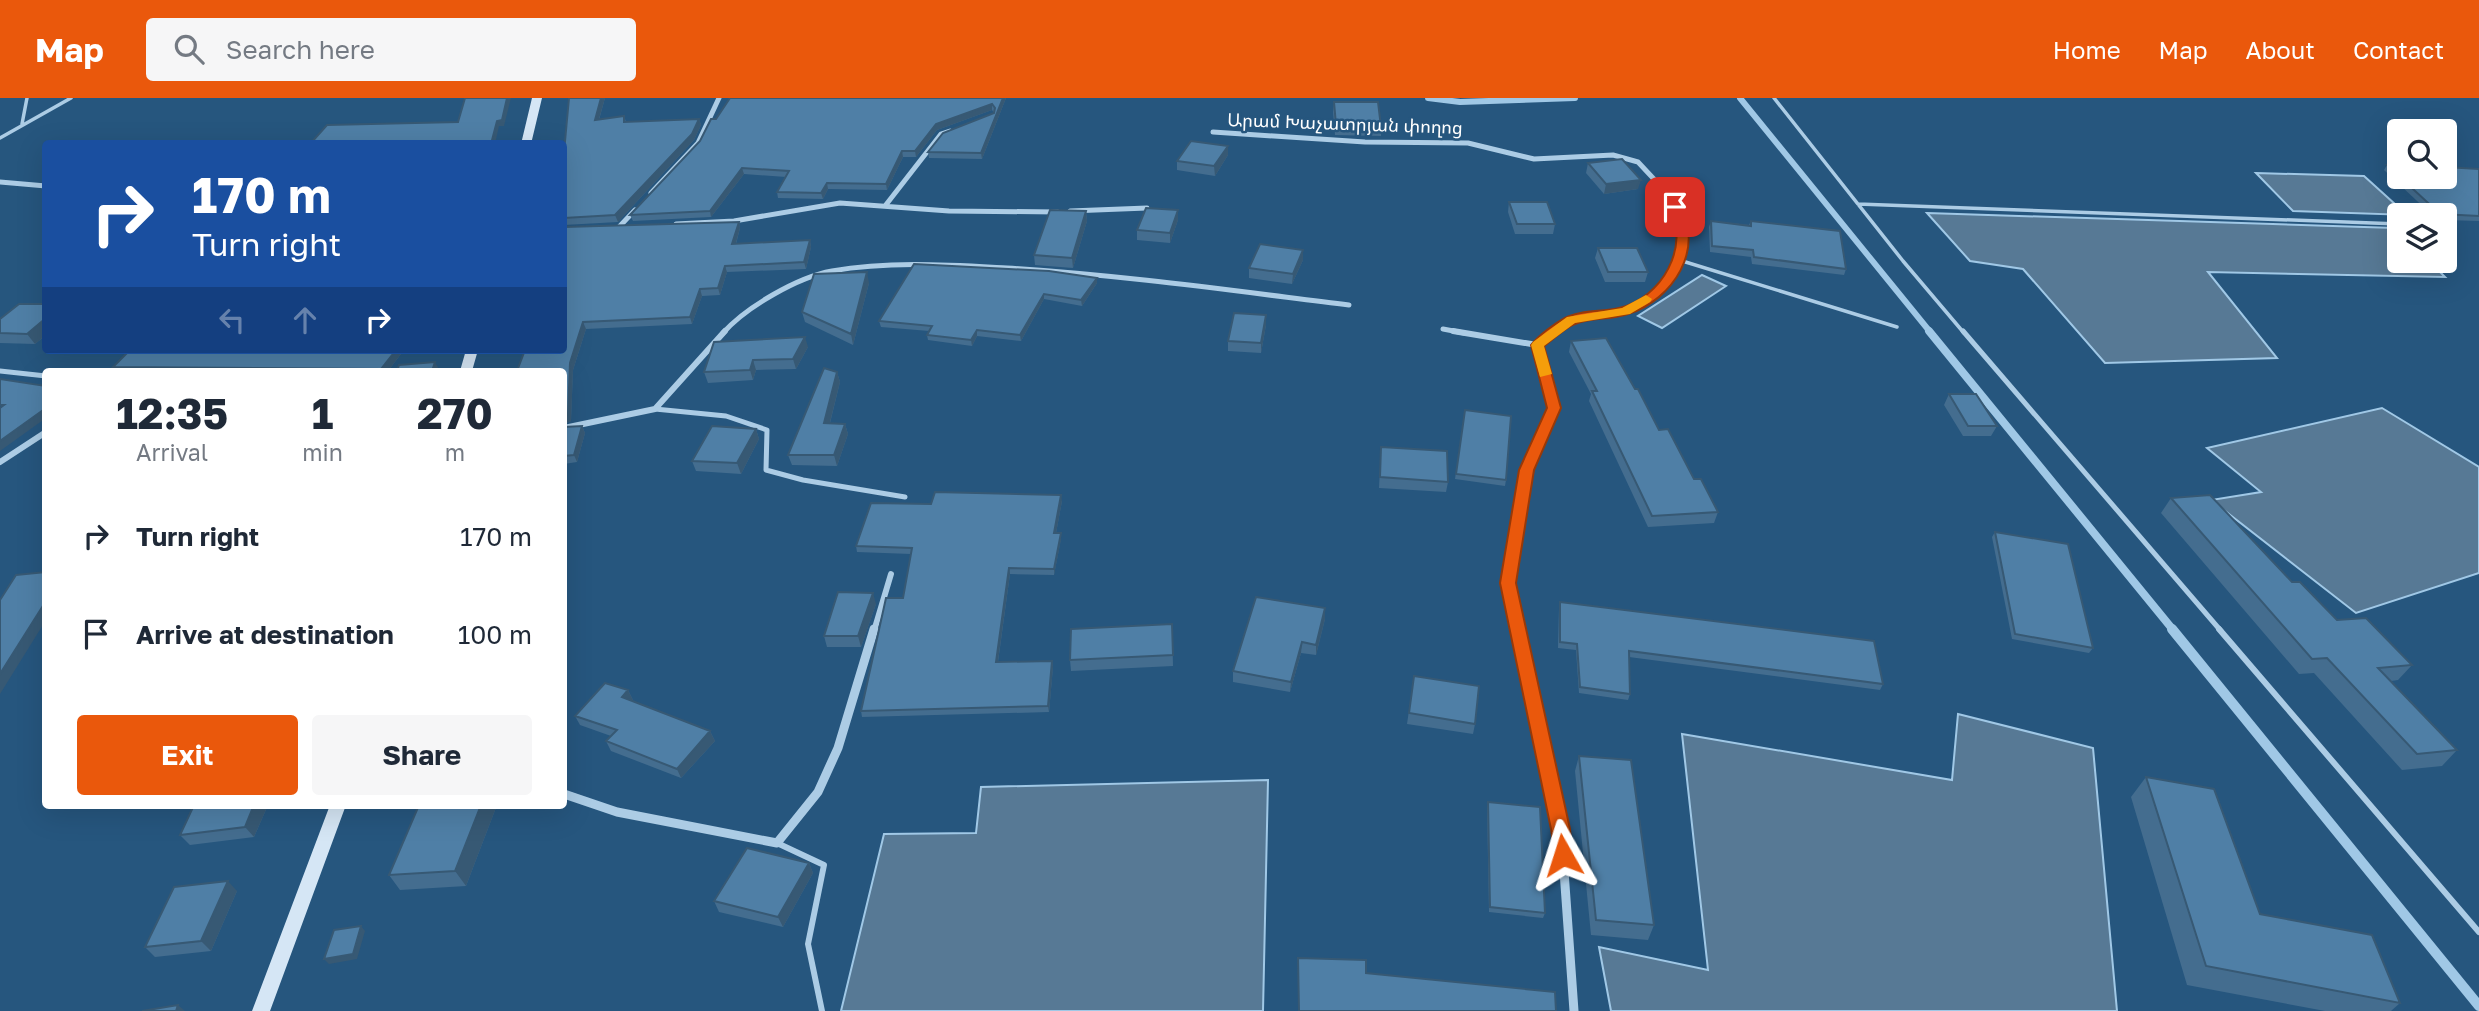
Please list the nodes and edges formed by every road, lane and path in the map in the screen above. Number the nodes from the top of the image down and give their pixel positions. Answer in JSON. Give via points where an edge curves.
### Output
{"nodes":[{"id":1,"x":27,"y":98,"type":"edge"},
{"id":2,"x":71,"y":98,"type":"edge"},
{"id":3,"x":537,"y":98,"type":"edge"},
{"id":4,"x":719,"y":98,"type":"edge"},
{"id":5,"x":1774,"y":98,"type":"edge"},
{"id":6,"x":22,"y":124,"type":"junction"},
{"id":7,"x":953,"y":130,"type":"edge"},
{"id":8,"x":1213,"y":132,"type":"dead end"},
{"id":9,"x":0,"y":138,"type":"edge"},
{"id":10,"x":527,"y":140,"type":"edge"},
{"id":11,"x":0,"y":182,"type":"edge"},
{"id":12,"x":42,"y":186,"type":"edge"},
{"id":13,"x":646,"y":199,"type":"edge"},
{"id":14,"x":1858,"y":204,"type":"junction"},
{"id":15,"x":885,"y":206,"type":"junction"},
{"id":16,"x":637,"y":208,"type":"edge"},
{"id":17,"x":1147,"y":208,"type":"edge"},
{"id":18,"x":670,"y":224,"type":"edge"},
{"id":19,"x":2387,"y":224,"type":"edge"},
{"id":20,"x":632,"y":226,"type":"edge"},
{"id":21,"x":619,"y":227,"type":"junction"},
{"id":22,"x":605,"y":228,"type":"edge"},
{"id":23,"x":1679,"y":260,"type":"junction"},
{"id":24,"x":1349,"y":305,"type":"dead end"},
{"id":25,"x":1897,"y":327,"type":"dead end"},
{"id":26,"x":1443,"y":329,"type":"dead end"},
{"id":27,"x":1537,"y":345,"type":"junction"},
{"id":28,"x":0,"y":371,"type":"edge"},
{"id":29,"x":42,"y":376,"type":"edge"},
{"id":30,"x":655,"y":409,"type":"junction"},
{"id":31,"x":567,"y":427,"type":"edge"},
{"id":32,"x":42,"y":435,"type":"edge"},
{"id":33,"x":0,"y":462,"type":"edge"},
{"id":34,"x":905,"y":497,"type":"dead end"},
{"id":35,"x":891,"y":574,"type":"dead end"},
{"id":36,"x":567,"y":795,"type":"edge"},
{"id":37,"x":337,"y":809,"type":"edge"},
{"id":38,"x":777,"y":843,"type":"junction"},
{"id":39,"x":2479,"y":932,"type":"edge"},
{"id":40,"x":261,"y":1011,"type":"edge"},
{"id":41,"x":822,"y":1011,"type":"edge"},
{"id":42,"x":1574,"y":1011,"type":"edge"}],
"edges":[{"from":1,"to":6,"type":"lane"},
{"from":2,"to":6,"type":"lane"},
{"from":3,"to":10,"type":"main road"},
{"from":4,"to":13,"type":"street","via":[[698,143]]},
{"from":5,"to":14,"type":"lane"},
{"from":6,"to":9,"type":"lane"},
{"from":7,"to":15,"type":"street","via":[[941,134]]},
{"from":8,"to":23,"type":"street","name":"Արամ Խաչատրյան փողոց","via":[[1468,143],[1534,159],[1613,155],[1638,162],[1666,191],[1684,222]]},
{"from":11,"to":12,"type":"street"},
{"from":14,"to":19,"type":"lane"},
{"from":14,"to":39,"type":"lane"},
{"from":15,"to":17,"type":"street","via":[[1022,212]]},
{"from":15,"to":18,"type":"street","via":[[840,203],[734,221]]},
{"from":16,"to":21,"type":"street"},
{"from":20,"to":21,"type":"street"},
{"from":21,"to":22,"type":"street"},
{"from":23,"to":25,"type":"lane"},
{"from":23,"to":27,"type":"street","name":"Արամ Խաչատրյան փողոց","via":[[1660,291],[1626,311],[1571,320]]},
{"from":24,"to":30,"type":"street","via":[[993,267],[895,265],[830,271],[780,291],[735,319]]},
{"from":26,"to":27,"type":"street"},
{"from":27,"to":42,"type":"street","via":[[1554,408],[1527,470],[1508,583],[1561,829]]},
{"from":28,"to":29,"type":"lane"},
{"from":30,"to":31,"type":"street"},
{"from":30,"to":34,"type":"lane","via":[[726,416],[767,430],[766,470]]},
{"from":32,"to":33,"type":"street"},
{"from":35,"to":38,"type":"street","via":[[838,748],[818,792]]},
{"from":36,"to":38,"type":"street","via":[[617,811]]},
{"from":37,"to":40,"type":"main road"},
{"from":38,"to":41,"type":"lane","via":[[824,865],[808,944]]}]}
